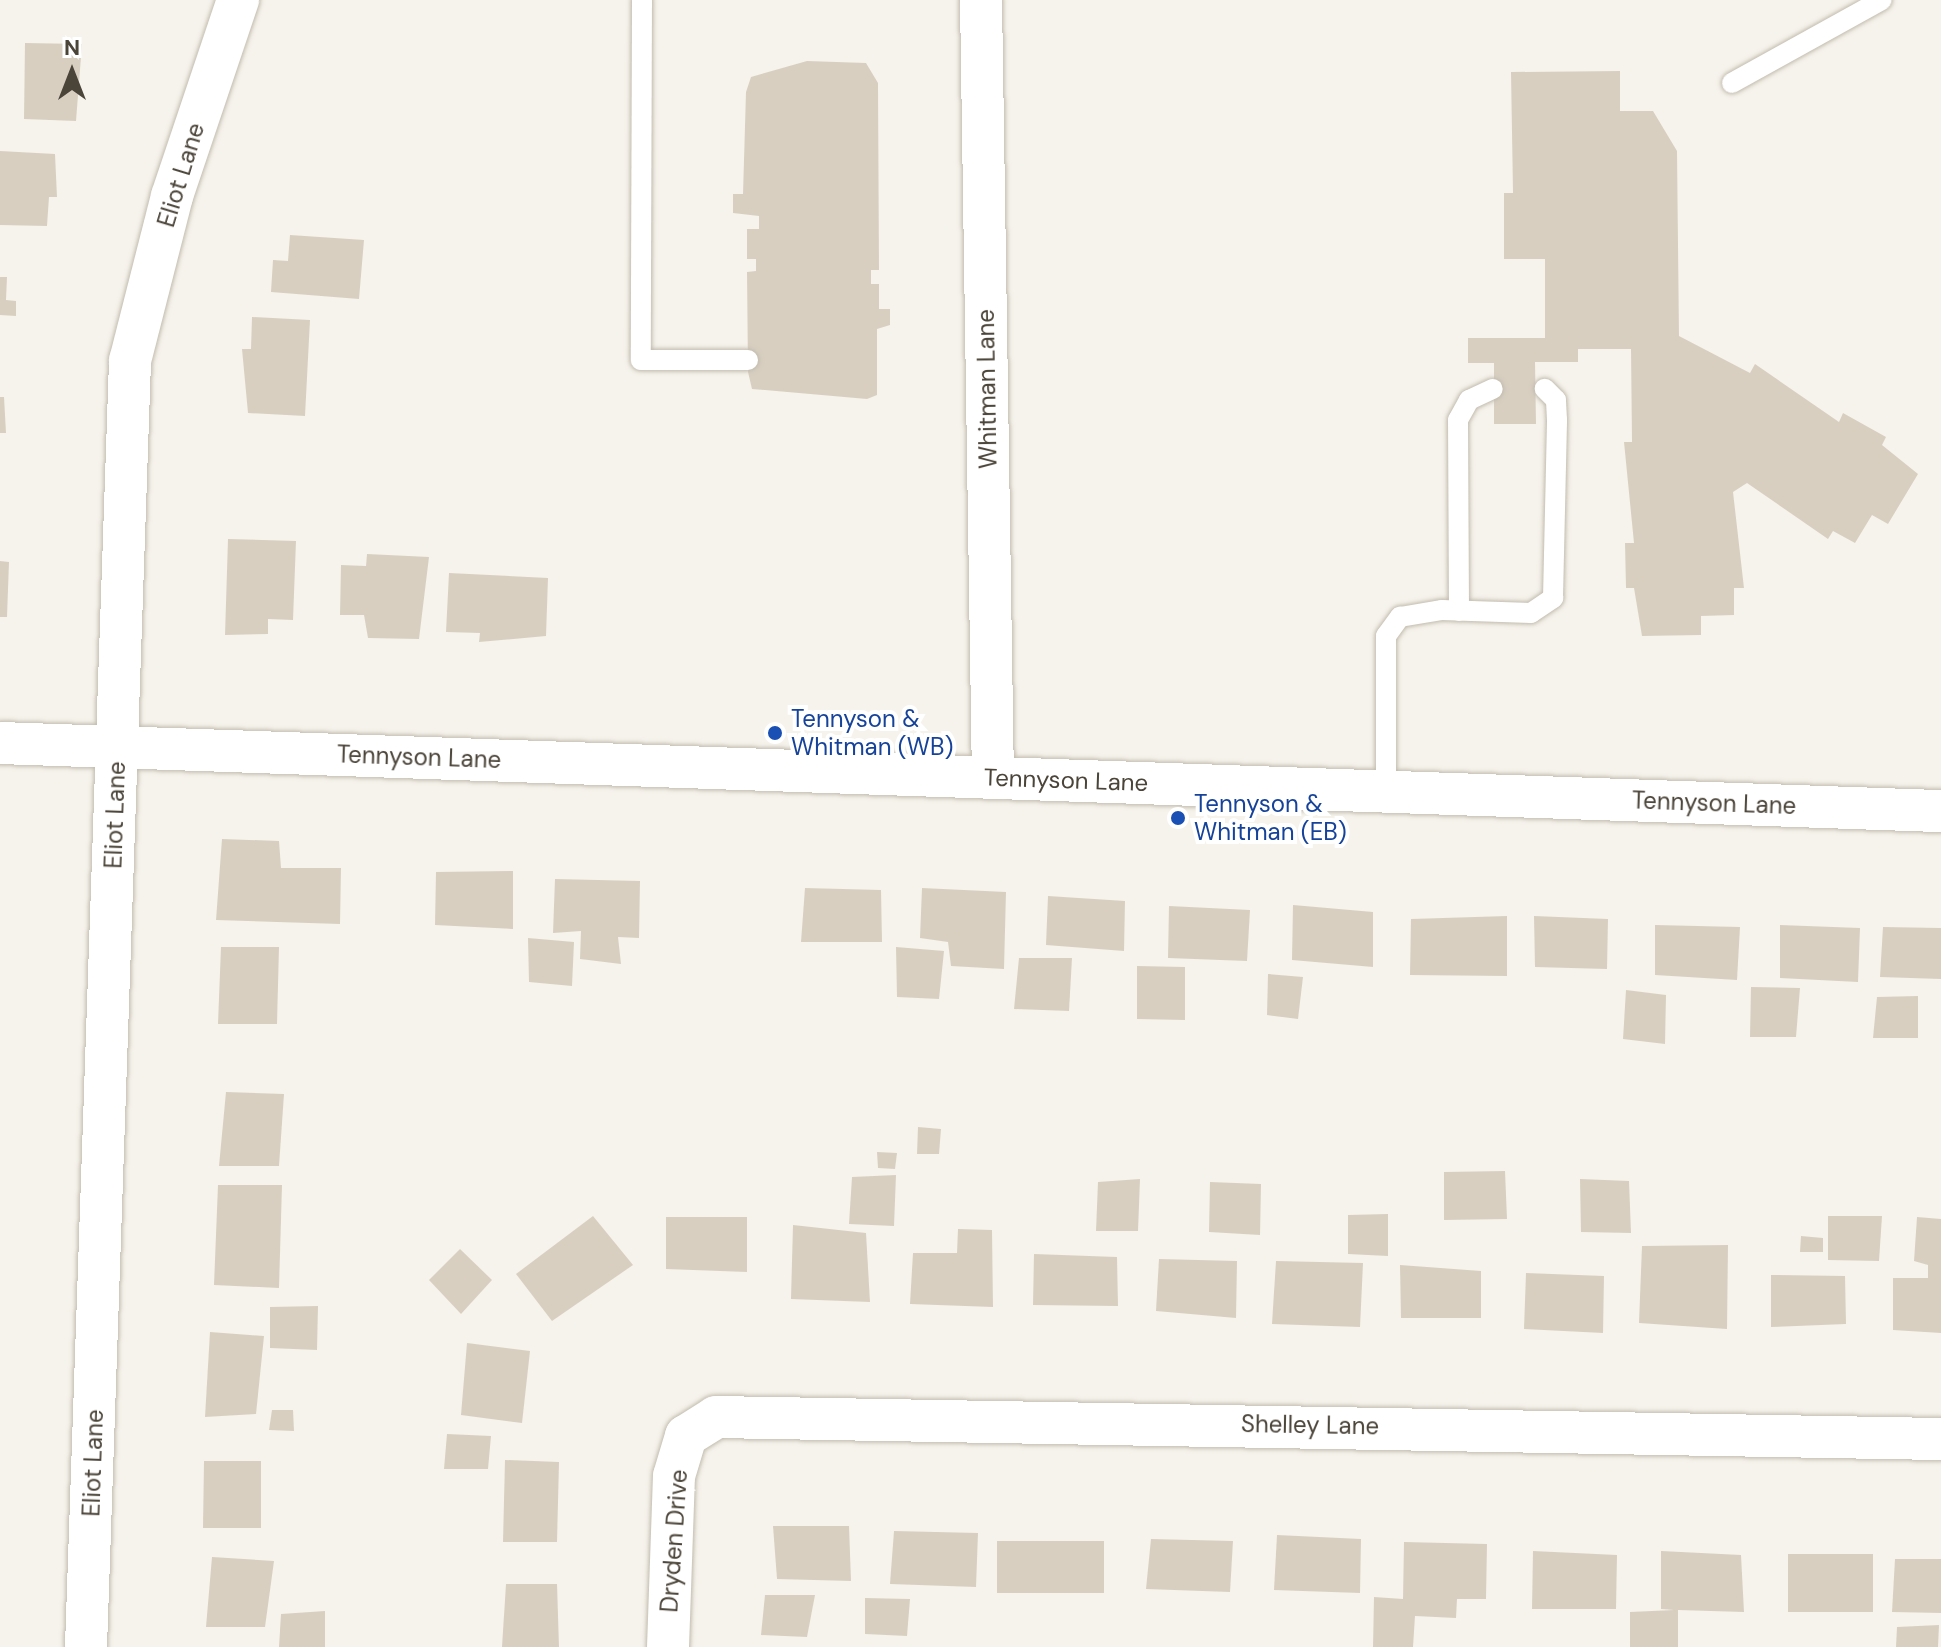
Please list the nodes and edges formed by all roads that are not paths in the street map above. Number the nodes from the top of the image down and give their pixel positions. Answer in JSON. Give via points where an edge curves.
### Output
{"nodes":[{"id":1,"x":238,"y":0,"type":"edge"},
{"id":2,"x":642,"y":0,"type":"edge"},
{"id":3,"x":981,"y":0,"type":"edge"},
{"id":4,"x":1882,"y":0,"type":"edge"},
{"id":5,"x":1732,"y":83,"type":"dead end"},
{"id":6,"x":748,"y":360,"type":"dead end"},
{"id":7,"x":1493,"y":389,"type":"dead end"},
{"id":8,"x":1545,"y":389,"type":"dead end"},
{"id":9,"x":1459,"y":611,"type":"junction"},
{"id":10,"x":0,"y":743,"type":"edge"},
{"id":11,"x":117,"y":747,"type":"junction"},
{"id":12,"x":993,"y":778,"type":"junction"},
{"id":13,"x":1386,"y":791,"type":"junction"},
{"id":14,"x":1941,"y":811,"type":"edge"},
{"id":15,"x":686,"y":1436,"type":"joint"},
{"id":16,"x":1941,"y":1439,"type":"edge"},
{"id":17,"x":86,"y":1647,"type":"edge"},
{"id":18,"x":668,"y":1647,"type":"edge"}],
"edges":[{"from":1,"to":11,"type":"street","name":"Eliot Lane","via":[[172,196],[130,361]]},
{"from":2,"to":6,"type":"lane","via":[[641,360]]},
{"from":3,"to":12,"type":"street","name":"Whitman Lane"},
{"from":4,"to":5,"type":"lane"},
{"from":7,"to":9,"type":"lane","via":[[1469,400],[1458,420]]},
{"from":8,"to":9,"type":"lane","via":[[1556,400],[1557,420],[1553,598],[1531,613]]},
{"from":9,"to":13,"type":"lane","via":[[1400,617],[1386,636]]},
{"from":10,"to":11,"type":"street","name":"Tennyson Lane"},
{"from":11,"to":12,"type":"street","name":"Tennyson Lane"},
{"from":11,"to":17,"type":"street","name":"Eliot Lane"},
{"from":12,"to":13,"type":"street","name":"Tennyson Lane"},
{"from":13,"to":14,"type":"street","name":"Tennyson Lane"},
{"from":15,"to":16,"type":"street","name":"Shelley Lane","via":[[716,1417],[752,1412]]},
{"from":15,"to":18,"type":"street","name":"Dryden Drive","via":[[674,1476]]}]}
